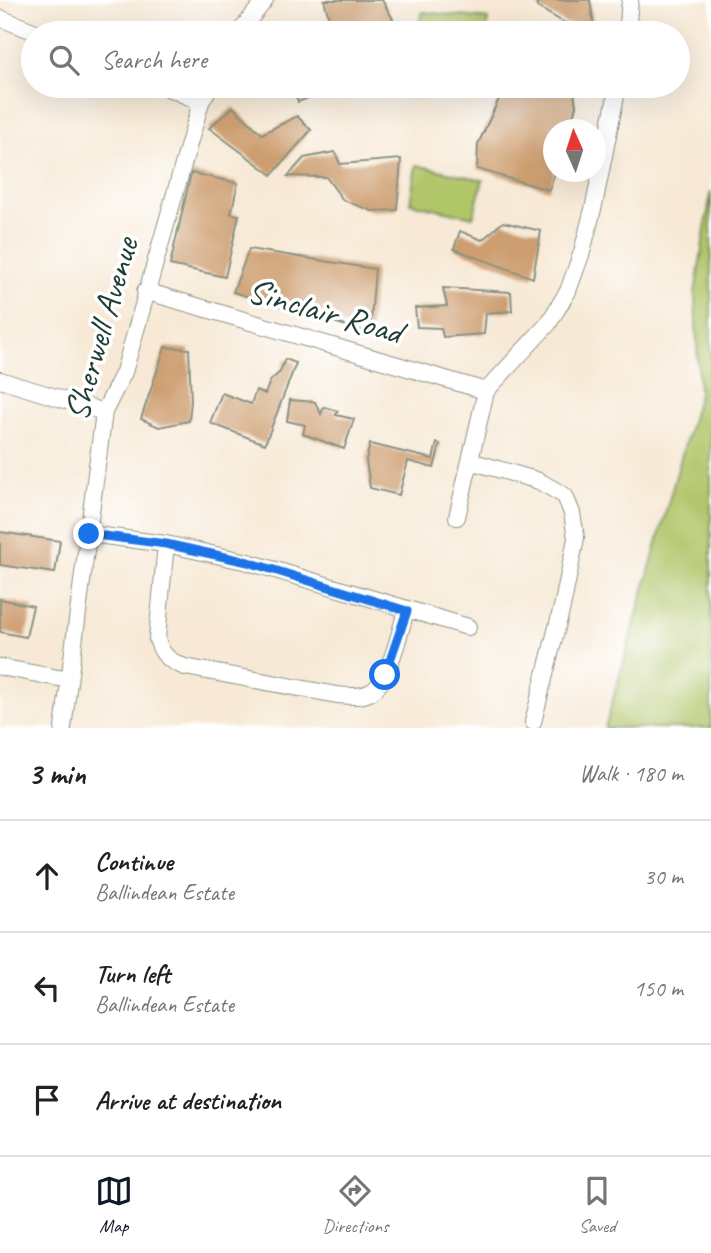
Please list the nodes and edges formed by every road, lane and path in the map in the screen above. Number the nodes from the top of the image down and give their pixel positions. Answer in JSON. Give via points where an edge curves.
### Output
{"nodes":[{"id":1,"x":265,"y":0,"type":"edge"},
{"id":2,"x":629,"y":0,"type":"edge"},
{"id":3,"x":0,"y":18,"type":"edge"},
{"id":4,"x":248,"y":21,"type":"edge"},
{"id":5,"x":628,"y":21,"type":"edge"},
{"id":6,"x":21,"y":27,"type":"edge"},
{"id":7,"x":192,"y":98,"type":"edge"},
{"id":8,"x":203,"y":98,"type":"edge"},
{"id":9,"x":616,"y":98,"type":"edge"},
{"id":10,"x":201,"y":102,"type":"junction"},
{"id":11,"x":145,"y":292,"type":"junction"},
{"id":12,"x":0,"y":380,"type":"edge"},
{"id":13,"x":486,"y":390,"type":"junction"},
{"id":14,"x":104,"y":412,"type":"junction"},
{"id":15,"x":470,"y":461,"type":"junction"},
{"id":16,"x":457,"y":517,"type":"dead end"},
{"id":17,"x":89,"y":534,"type":"junction"},
{"id":18,"x":166,"y":544,"type":"junction"},
{"id":19,"x":407,"y":611,"type":"junction"},
{"id":20,"x":468,"y":627,"type":"dead end"},
{"id":21,"x":0,"y":667,"type":"edge"},
{"id":22,"x":69,"y":680,"type":"junction"},
{"id":23,"x":533,"y":722,"type":"dead end"},
{"id":24,"x":64,"y":728,"type":"edge"}],
"edges":[{"from":1,"to":4,"type":"street"},
{"from":2,"to":5,"type":"street"},
{"from":3,"to":6,"type":"street"},
{"from":7,"to":10,"type":"street"},
{"from":8,"to":10,"type":"street","name":"Sherwell Avenue"},
{"from":9,"to":13,"type":"street","via":[[594,205],[568,291],[548,324]]},
{"from":10,"to":11,"type":"street","name":"Sherwell Avenue"},
{"from":11,"to":13,"type":"street","name":"Sinclair Road"},
{"from":11,"to":14,"type":"street","name":"Sherwell Avenue","via":[[124,372]]},
{"from":12,"to":14,"type":"street"},
{"from":13,"to":15,"type":"street"},
{"from":14,"to":17,"type":"street","name":"Sherwell Avenue"},
{"from":15,"to":16,"type":"street"},
{"from":15,"to":23,"type":"street","via":[[539,481],[565,496],[572,513],[576,538]]},
{"from":17,"to":18,"type":"street"},
{"from":17,"to":22,"type":"street","name":"Sherwell Avenue"},
{"from":18,"to":19,"type":"street","via":[[248,562]]},
{"from":18,"to":19,"type":"street","via":[[157,638],[170,661],[186,667],[359,696],[371,692],[385,675]]},
{"from":19,"to":20,"type":"street"},
{"from":21,"to":22,"type":"street"},
{"from":22,"to":24,"type":"street","name":"Sherwell Avenue"}]}
